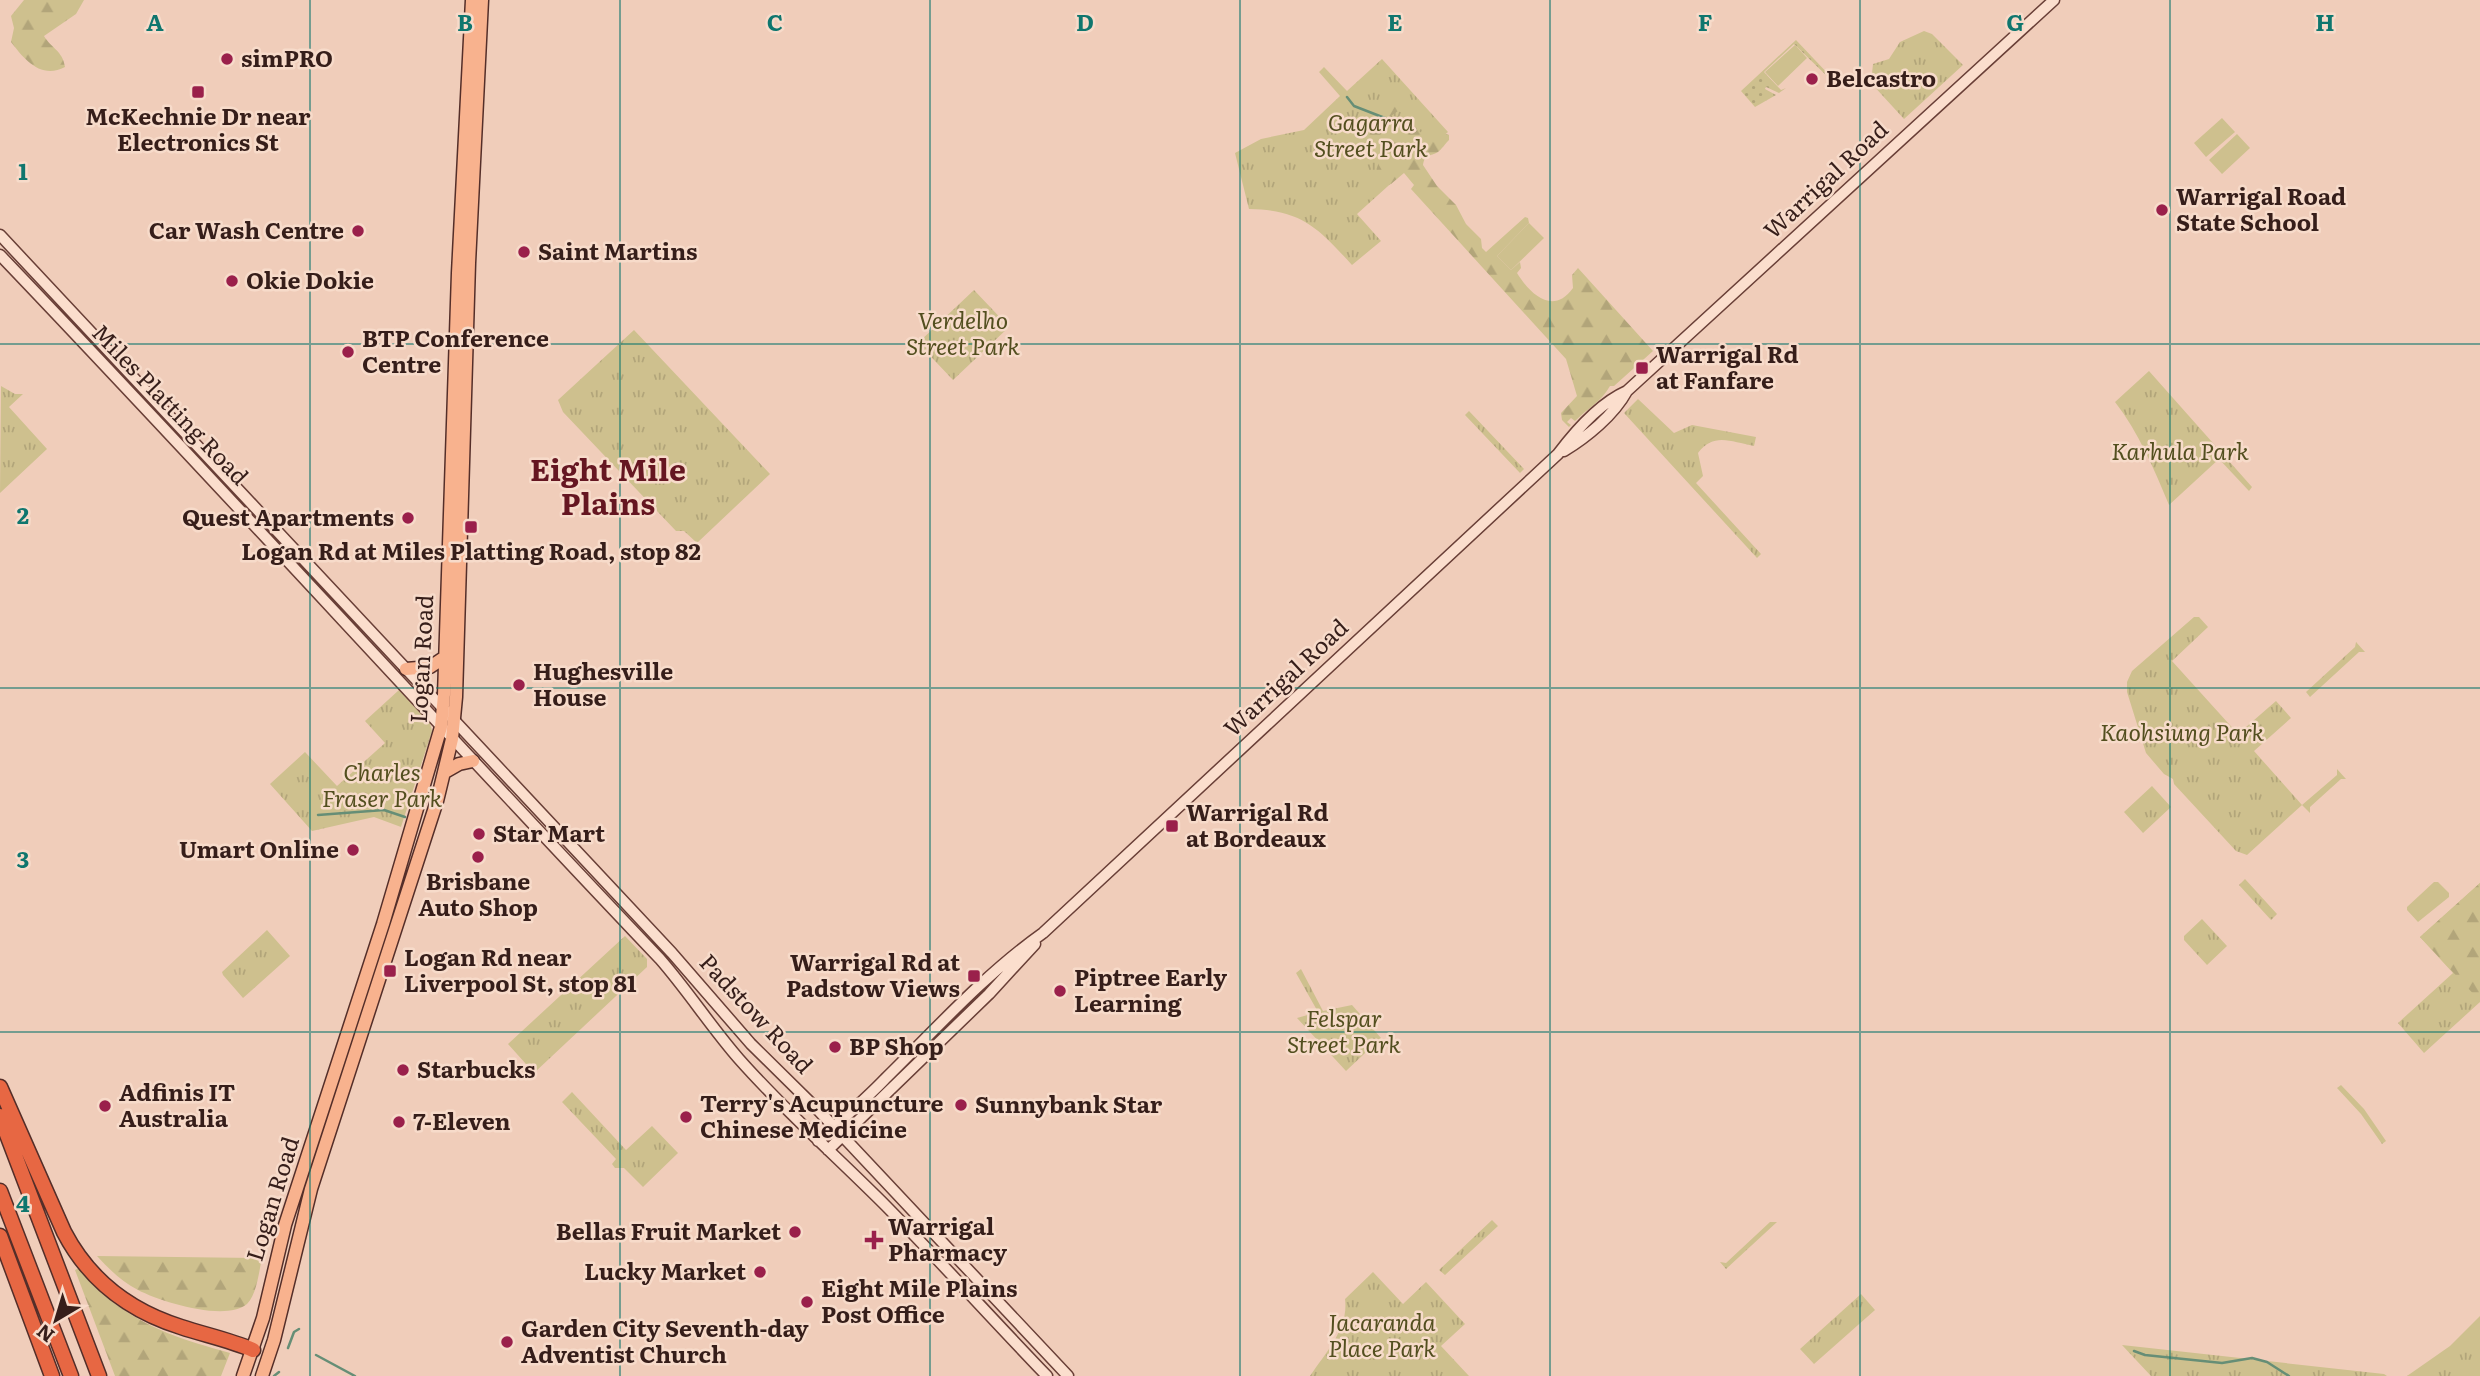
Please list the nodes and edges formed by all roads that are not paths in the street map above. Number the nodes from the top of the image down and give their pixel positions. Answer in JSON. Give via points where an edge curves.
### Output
{"nodes":[{"id":1,"x":472,"y":0,"type":"edge"},
{"id":2,"x":482,"y":0,"type":"edge"},
{"id":3,"x":2054,"y":0,"type":"edge"},
{"id":4,"x":0,"y":235,"type":"edge"},
{"id":5,"x":0,"y":255,"type":"edge"},
{"id":6,"x":446,"y":657,"type":"junction"},
{"id":7,"x":405,"y":669,"type":"junction"},
{"id":8,"x":443,"y":709,"type":"junction"},
{"id":9,"x":454,"y":721,"type":"junction"},
{"id":10,"x":441,"y":727,"type":"junction"},
{"id":11,"x":452,"y":739,"type":"junction"},
{"id":12,"x":473,"y":761,"type":"junction"},
{"id":13,"x":445,"y":772,"type":"junction"},
{"id":14,"x":1043,"y":933,"type":"junction"},
{"id":15,"x":0,"y":1087,"type":"edge"},
{"id":16,"x":0,"y":1116,"type":"edge"},
{"id":17,"x":833,"y":1127,"type":"junction"},
{"id":18,"x":842,"y":1137,"type":"junction"},
{"id":19,"x":818,"y":1141,"type":"junction"},
{"id":20,"x":828,"y":1150,"type":"junction"},
{"id":21,"x":0,"y":1191,"type":"edge"},
{"id":22,"x":0,"y":1236,"type":"edge"},
{"id":23,"x":282,"y":1305,"type":"junction"},
{"id":24,"x":263,"y":1318,"type":"junction"},
{"id":25,"x":253,"y":1350,"type":"junction"},
{"id":26,"x":52,"y":1376,"type":"edge"},
{"id":27,"x":71,"y":1376,"type":"edge"},
{"id":28,"x":99,"y":1376,"type":"edge"},
{"id":29,"x":243,"y":1376,"type":"edge"},
{"id":30,"x":262,"y":1376,"type":"edge"},
{"id":31,"x":1047,"y":1376,"type":"edge"},
{"id":32,"x":1068,"y":1376,"type":"edge"}],
"edges":[{"from":1,"to":6,"type":"main road","name":"Logan Road"},
{"from":2,"to":9,"type":"main road","name":"Logan Road"},
{"from":3,"to":14,"type":"main road","name":"Warrigal Road"},
{"from":4,"to":7,"type":"main road","name":"Miles Platting Road"},
{"from":5,"to":10,"type":"main road","name":"Miles Platting Road"},
{"from":6,"to":7,"type":"main road","via":[[430,667]]},
{"from":6,"to":8,"type":"main road","name":"Logan Road"},
{"from":7,"to":8,"type":"main road","name":"Miles Platting Road"},
{"from":8,"to":9,"type":"main road","name":"Padstow Road"},
{"from":8,"to":10,"type":"main road","name":"Logan Road"},
{"from":9,"to":11,"type":"main road","name":"Logan Road"},
{"from":9,"to":17,"type":"main road","name":"Padstow Road"},
{"from":10,"to":11,"type":"main road","name":"Miles Platting Road"},
{"from":10,"to":24,"type":"main road","name":"Logan Road","via":[[285,1225]]},
{"from":11,"to":12,"type":"main road","name":"Padstow Road"},
{"from":11,"to":13,"type":"main road","name":"Logan Road"},
{"from":12,"to":13,"type":"main road"},
{"from":12,"to":19,"type":"main road","name":"Padstow Road","via":[[662,960],[738,1057]]},
{"from":13,"to":23,"type":"main road","name":"Logan Road","via":[[327,1138]]},
{"from":14,"to":17,"type":"main road","name":"Warrigal Road","via":[[949,1012]]},
{"from":14,"to":18,"type":"main road","name":"Warrigal Road","via":[[989,994]]},
{"from":15,"to":25,"type":"highway","via":[[64,1232],[98,1279],[144,1313]]},
{"from":16,"to":28,"type":"highway"},
{"from":17,"to":18,"type":"main road","name":"Padstow Road"},
{"from":17,"to":19,"type":"main road","name":"Warrigal Road"},
{"from":18,"to":20,"type":"main road","name":"Warrigal Road"},
{"from":18,"to":32,"type":"main road","name":"Padstow Road"},
{"from":19,"to":20,"type":"main road","name":"Padstow Road"},
{"from":20,"to":31,"type":"main road","name":"Padstow Road"},
{"from":21,"to":27,"type":"highway"},
{"from":22,"to":26,"type":"highway"},
{"from":23,"to":24,"type":"main road","via":[[271,1319]]},
{"from":23,"to":30,"type":"main road","name":"Logan Road"},
{"from":24,"to":25,"type":"main road","name":"Logan Road"},
{"from":25,"to":29,"type":"main road","name":"Logan Road"}]}
